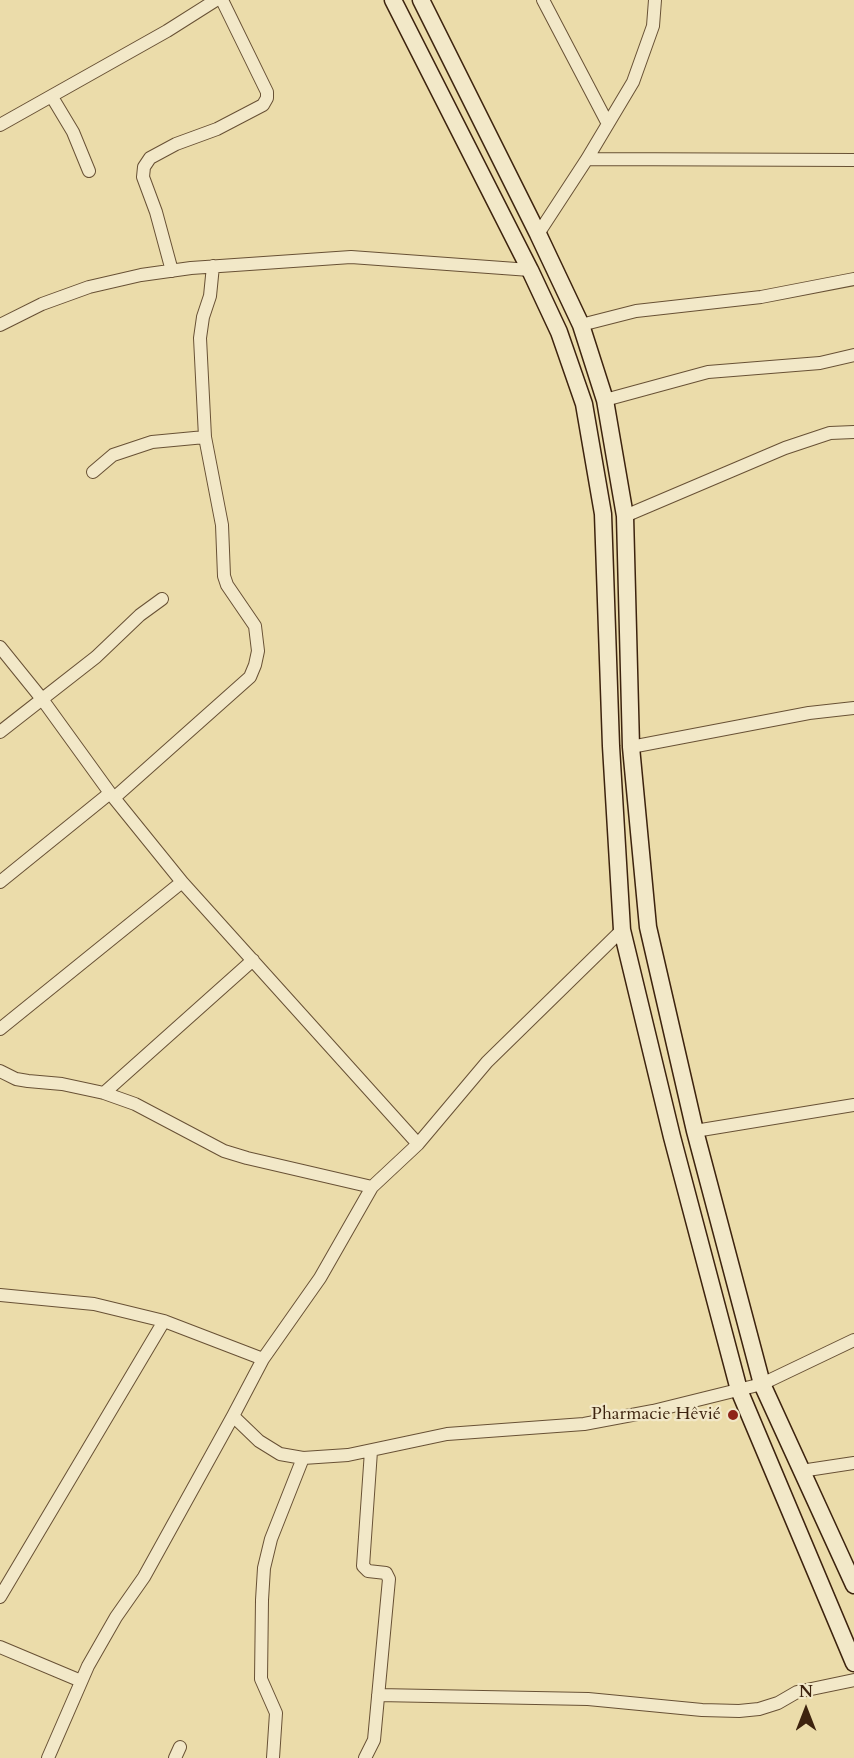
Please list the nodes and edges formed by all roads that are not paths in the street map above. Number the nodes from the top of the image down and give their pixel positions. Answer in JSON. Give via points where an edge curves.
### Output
{"nodes":[{"id":1,"x":216,"y":0,"type":"edge"},
{"id":2,"x":222,"y":0,"type":"edge"},
{"id":3,"x":393,"y":0,"type":"edge"},
{"id":4,"x":421,"y":0,"type":"edge"},
{"id":5,"x":543,"y":0,"type":"edge"},
{"id":6,"x":655,"y":0,"type":"edge"},
{"id":7,"x":52,"y":96,"type":"junction"},
{"id":8,"x":608,"y":124,"type":"junction"},
{"id":9,"x":0,"y":125,"type":"edge"},
{"id":10,"x":587,"y":159,"type":"junction"},
{"id":11,"x":854,"y":160,"type":"edge"},
{"id":12,"x":89,"y":171,"type":"dead end"},
{"id":13,"x":538,"y":234,"type":"junction"},
{"id":14,"x":213,"y":267,"type":"junction"},
{"id":15,"x":530,"y":270,"type":"junction"},
{"id":16,"x":172,"y":271,"type":"junction"},
{"id":17,"x":854,"y":279,"type":"edge"},
{"id":18,"x":0,"y":325,"type":"edge"},
{"id":19,"x":580,"y":325,"type":"junction"},
{"id":20,"x":854,"y":355,"type":"edge"},
{"id":21,"x":605,"y":400,"type":"junction"},
{"id":22,"x":854,"y":432,"type":"edge"},
{"id":23,"x":205,"y":437,"type":"junction"},
{"id":24,"x":93,"y":471,"type":"dead end"},
{"id":25,"x":625,"y":516,"type":"junction"},
{"id":26,"x":162,"y":599,"type":"dead end"},
{"id":27,"x":0,"y":646,"type":"edge"},
{"id":28,"x":42,"y":699,"type":"junction"},
{"id":29,"x":854,"y":708,"type":"edge"},
{"id":30,"x":0,"y":732,"type":"edge"},
{"id":31,"x":631,"y":747,"type":"junction"},
{"id":32,"x":112,"y":796,"type":"junction"},
{"id":33,"x":0,"y":882,"type":"edge"},
{"id":34,"x":182,"y":882,"type":"junction"},
{"id":35,"x":622,"y":930,"type":"junction"},
{"id":36,"x":253,"y":960,"type":"junction"},
{"id":37,"x":0,"y":1029,"type":"edge"},
{"id":38,"x":0,"y":1071,"type":"edge"},
{"id":39,"x":104,"y":1093,"type":"junction"},
{"id":40,"x":854,"y":1105,"type":"edge"},
{"id":41,"x":695,"y":1131,"type":"junction"},
{"id":42,"x":418,"y":1144,"type":"junction"},
{"id":43,"x":372,"y":1187,"type":"junction"},
{"id":44,"x":0,"y":1295,"type":"edge"},
{"id":45,"x":164,"y":1321,"type":"junction"},
{"id":46,"x":854,"y":1340,"type":"edge"},
{"id":47,"x":263,"y":1359,"type":"junction"},
{"id":48,"x":762,"y":1384,"type":"junction"},
{"id":49,"x":739,"y":1390,"type":"junction"},
{"id":50,"x":233,"y":1416,"type":"junction"},
{"id":51,"x":371,"y":1450,"type":"junction"},
{"id":52,"x":303,"y":1458,"type":"junction"},
{"id":53,"x":854,"y":1463,"type":"edge"},
{"id":54,"x":801,"y":1471,"type":"junction"},
{"id":55,"x":849,"y":1562,"type":"edge"},
{"id":56,"x":854,"y":1586,"type":"edge"},
{"id":57,"x":0,"y":1597,"type":"edge"},
{"id":58,"x":0,"y":1647,"type":"edge"},
{"id":59,"x":854,"y":1663,"type":"edge"},
{"id":60,"x":854,"y":1680,"type":"edge"},
{"id":61,"x":81,"y":1681,"type":"junction"},
{"id":62,"x":378,"y":1695,"type":"junction"},
{"id":63,"x":48,"y":1758,"type":"edge"},
{"id":64,"x":273,"y":1758,"type":"edge"},
{"id":65,"x":365,"y":1758,"type":"edge"}],
"edges":[{"from":1,"to":7,"type":"street"},
{"from":2,"to":16,"type":"street","via":[[267,98],[263,105],[217,129],[150,158],[144,167],[143,177]]},
{"from":3,"to":15,"type":"street"},
{"from":4,"to":13,"type":"street"},
{"from":5,"to":8,"type":"street"},
{"from":6,"to":8,"type":"street","via":[[653,26],[633,82]]},
{"from":7,"to":9,"type":"street"},
{"from":7,"to":12,"type":"street","via":[[74,132]]},
{"from":8,"to":10,"type":"street"},
{"from":10,"to":11,"type":"street"},
{"from":10,"to":13,"type":"street"},
{"from":13,"to":19,"type":"street"},
{"from":14,"to":15,"type":"street","via":[[351,257]]},
{"from":14,"to":16,"type":"street"},
{"from":14,"to":23,"type":"street","via":[[200,338]]},
{"from":15,"to":35,"type":"street","via":[[559,332],[584,404],[603,514],[610,746]]},
{"from":16,"to":18,"type":"street","via":[[89,287]]},
{"from":17,"to":19,"type":"street","via":[[761,297],[636,311]]},
{"from":19,"to":21,"type":"street"},
{"from":20,"to":21,"type":"street","via":[[820,363],[708,372]]},
{"from":21,"to":25,"type":"street"},
{"from":22,"to":25,"type":"street","via":[[830,433],[785,448]]},
{"from":23,"to":24,"type":"street","via":[[152,442],[113,455]]},
{"from":23,"to":32,"type":"street","via":[[222,525],[224,576],[255,626],[255,665],[250,677]]},
{"from":25,"to":31,"type":"street"},
{"from":26,"to":28,"type":"street"},
{"from":27,"to":28,"type":"street"},
{"from":28,"to":30,"type":"street"},
{"from":28,"to":32,"type":"street"},
{"from":29,"to":31,"type":"street"},
{"from":31,"to":41,"type":"street","via":[[648,927]]},
{"from":32,"to":33,"type":"street"},
{"from":32,"to":34,"type":"street"},
{"from":34,"to":36,"type":"street"},
{"from":34,"to":37,"type":"street"},
{"from":35,"to":42,"type":"street","via":[[487,1062]]},
{"from":35,"to":49,"type":"street"},
{"from":36,"to":39,"type":"street"},
{"from":36,"to":42,"type":"street"},
{"from":38,"to":39,"type":"street","via":[[27,1081]]},
{"from":39,"to":43,"type":"street","via":[[135,1104],[224,1151]]},
{"from":40,"to":41,"type":"street"},
{"from":41,"to":48,"type":"street"},
{"from":42,"to":43,"type":"street"},
{"from":43,"to":47,"type":"street","via":[[320,1278]]},
{"from":44,"to":45,"type":"street","via":[[94,1304]]},
{"from":45,"to":47,"type":"street"},
{"from":45,"to":57,"type":"street"},
{"from":46,"to":48,"type":"street"},
{"from":47,"to":50,"type":"street"},
{"from":48,"to":49,"type":"street"},
{"from":48,"to":54,"type":"street"},
{"from":49,"to":51,"type":"street","via":[[584,1424],[447,1434]]},
{"from":49,"to":59,"type":"street"},
{"from":50,"to":52,"type":"street","via":[[268,1448]]},
{"from":50,"to":61,"type":"street"},
{"from":51,"to":52,"type":"street"},
{"from":51,"to":62,"type":"street","via":[[363,1566],[368,1571],[386,1573],[389,1579]]},
{"from":52,"to":64,"type":"street","via":[[271,1539],[264,1568],[261,1679],[276,1713]]},
{"from":53,"to":54,"type":"street"},
{"from":54,"to":55,"type":"street"},
{"from":55,"to":56,"type":"street"},
{"from":58,"to":61,"type":"street"},
{"from":60,"to":62,"type":"street","via":[[797,1692],[759,1709],[739,1711],[588,1699]]},
{"from":61,"to":63,"type":"street"},
{"from":62,"to":65,"type":"street","via":[[374,1740]]}]}
